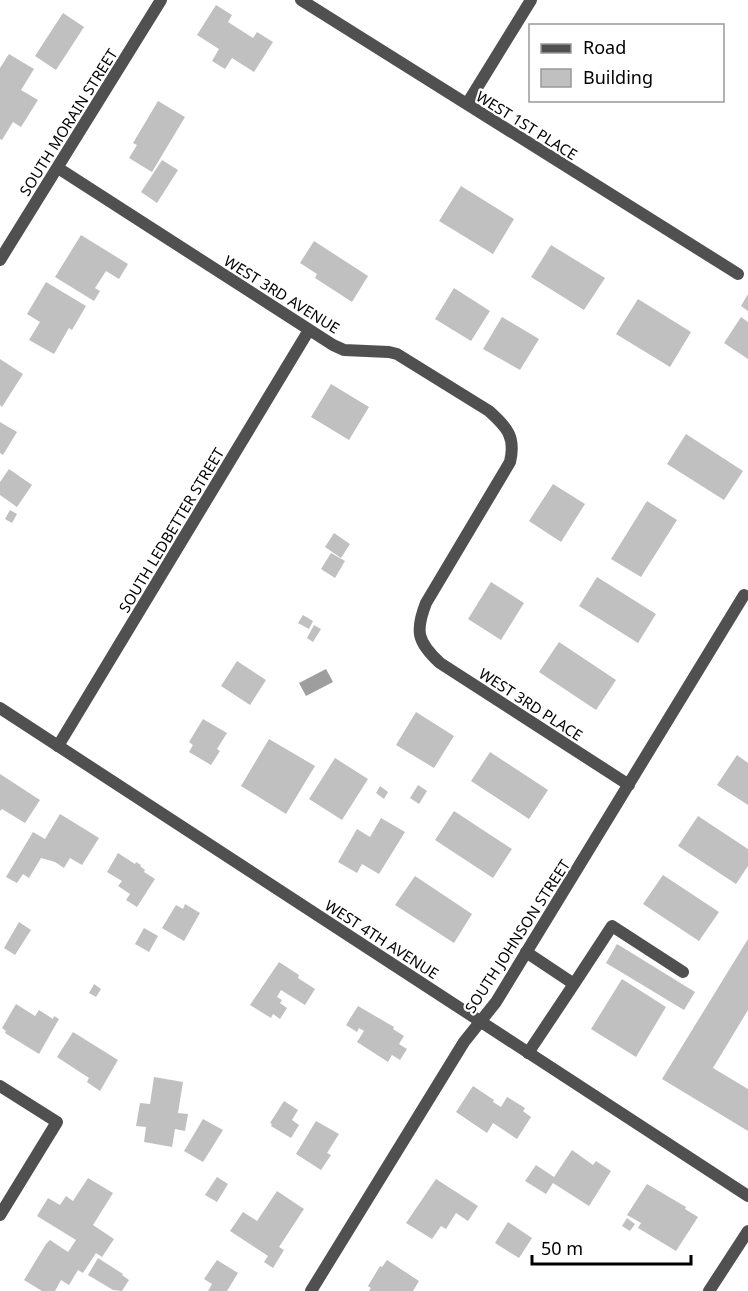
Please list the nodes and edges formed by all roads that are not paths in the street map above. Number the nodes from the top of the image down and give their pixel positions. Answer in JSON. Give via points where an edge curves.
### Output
{"nodes":[{"id":1,"x":161,"y":0,"type":"edge"},
{"id":2,"x":301,"y":0,"type":"edge"},
{"id":3,"x":531,"y":0,"type":"edge"},
{"id":4,"x":467,"y":104,"type":"junction"},
{"id":5,"x":58,"y":168,"type":"junction"},
{"id":6,"x":0,"y":260,"type":"edge"},
{"id":7,"x":738,"y":274,"type":"dead end"},
{"id":8,"x":309,"y":330,"type":"junction"},
{"id":9,"x":744,"y":595,"type":"dead end"},
{"id":10,"x":422,"y":643,"type":"joint"},
{"id":11,"x":0,"y":708,"type":"edge"},
{"id":12,"x":58,"y":746,"type":"junction"},
{"id":13,"x":629,"y":785,"type":"junction"},
{"id":14,"x":526,"y":952,"type":"junction"},
{"id":15,"x":683,"y":972,"type":"dead end"},
{"id":16,"x":574,"y":984,"type":"junction"},
{"id":17,"x":480,"y":1021,"type":"junction"},
{"id":18,"x":528,"y":1053,"type":"junction"},
{"id":19,"x":0,"y":1086,"type":"edge"},
{"id":20,"x":748,"y":1195,"type":"edge"},
{"id":21,"x":0,"y":1215,"type":"edge"},
{"id":22,"x":748,"y":1231,"type":"edge"},
{"id":23,"x":311,"y":1291,"type":"edge"},
{"id":24,"x":710,"y":1291,"type":"edge"}],
"edges":[{"from":1,"to":5,"type":"street","name":"SOUTH MORAIN STREET"},
{"from":2,"to":4,"type":"street","name":"WEST 1ST PLACE"},
{"from":3,"to":4,"type":"street"},
{"from":4,"to":7,"type":"street","name":"WEST 1ST PLACE"},
{"from":5,"to":6,"type":"street","name":"SOUTH MORAIN STREET"},
{"from":5,"to":8,"type":"street","name":"WEST 3RD AVENUE"},
{"from":8,"to":10,"type":"street","name":"WEST 3RD AVENUE","via":[[344,350],[389,352],[405,357],[489,411],[508,430],[513,450],[505,474],[426,603],[418,632]]},
{"from":8,"to":12,"type":"street","name":"SOUTH LEDBETTER STREET"},
{"from":9,"to":13,"type":"street","name":"SOUTH JOHNSON STREET"},
{"from":10,"to":13,"type":"street","name":"WEST 3RD PLACE","via":[[448,668]]},
{"from":11,"to":12,"type":"street","name":"WEST 4TH AVENUE"},
{"from":12,"to":17,"type":"street","name":"WEST 4TH AVENUE"},
{"from":13,"to":14,"type":"street","name":"SOUTH JOHNSON STREET"},
{"from":14,"to":16,"type":"street"},
{"from":14,"to":17,"type":"street","name":"SOUTH JOHNSON STREET"},
{"from":15,"to":16,"type":"street","via":[[612,926]]},
{"from":16,"to":18,"type":"street"},
{"from":17,"to":18,"type":"street","name":"WEST 4TH AVENUE"},
{"from":17,"to":23,"type":"street","name":"SOUTH JOHNSON STREET"},
{"from":18,"to":20,"type":"street","name":"WEST 4TH AVENUE"},
{"from":19,"to":21,"type":"street","via":[[57,1122]]},
{"from":22,"to":24,"type":"street"}]}
